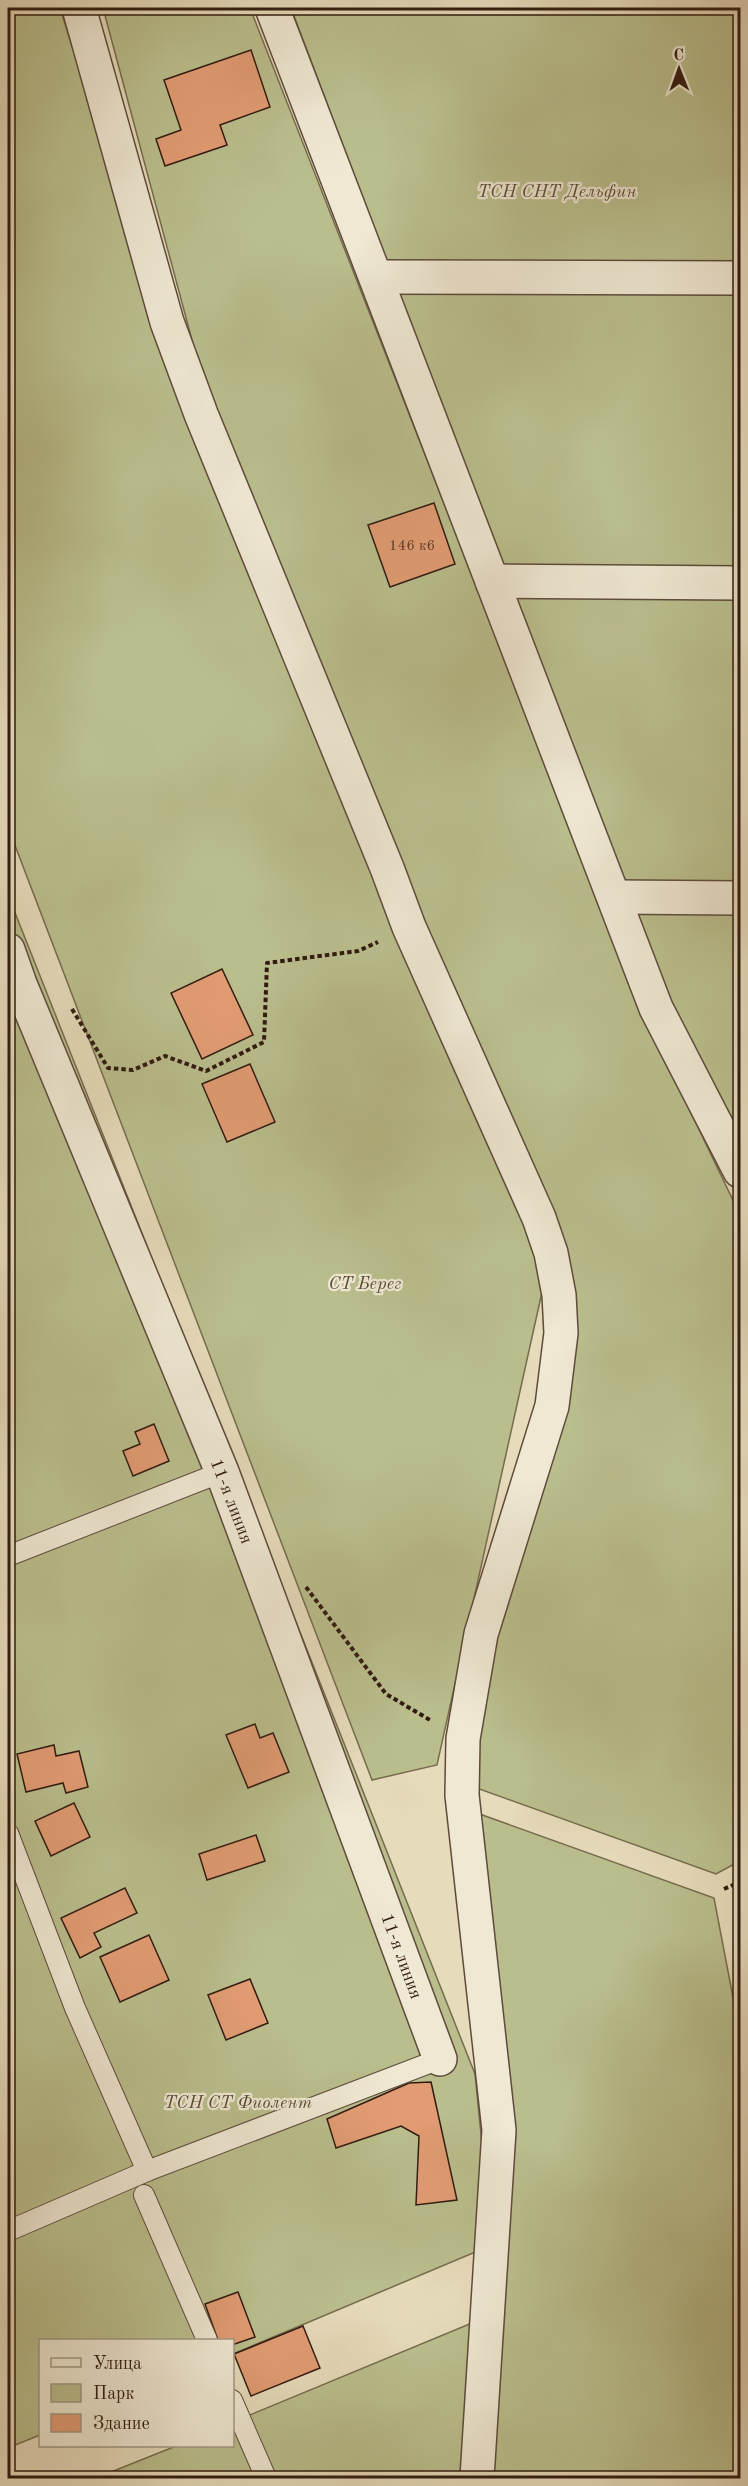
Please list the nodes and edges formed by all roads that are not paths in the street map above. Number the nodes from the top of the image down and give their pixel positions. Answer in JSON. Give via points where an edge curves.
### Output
{"nodes":[{"id":1,"x":79,"y":8,"type":"edge"},
{"id":2,"x":272,"y":8,"type":"edge"},
{"id":3,"x":376,"y":277,"type":"junction"},
{"id":4,"x":741,"y":278,"type":"edge"},
{"id":5,"x":492,"y":581,"type":"junction"},
{"id":6,"x":741,"y":583,"type":"edge"},
{"id":7,"x":614,"y":897,"type":"junction"},
{"id":8,"x":741,"y":898,"type":"edge"},
{"id":9,"x":8,"y":950,"type":"edge"},
{"id":10,"x":741,"y":1171,"type":"edge"},
{"id":11,"x":222,"y":1472,"type":"junction"},
{"id":12,"x":8,"y":1556,"type":"edge"},
{"id":13,"x":8,"y":1833,"type":"edge"},
{"id":14,"x":440,"y":2059,"type":"joint"},
{"id":15,"x":147,"y":2171,"type":"junction"},
{"id":16,"x":144,"y":2195,"type":"dead end"},
{"id":17,"x":8,"y":2231,"type":"edge"},
{"id":18,"x":207,"y":2339,"type":"edge"},
{"id":19,"x":234,"y":2405,"type":"edge"},
{"id":20,"x":266,"y":2478,"type":"edge"},
{"id":21,"x":477,"y":2478,"type":"edge"}],
"edges":[{"from":1,"to":21,"type":"street","via":[[167,322],[201,414],[409,927],[539,1218],[559,1295],[561,1333],[552,1406],[481,1634],[463,1739],[462,1795],[499,2130]]},
{"from":2,"to":3,"type":"street"},
{"from":3,"to":4,"type":"street"},
{"from":3,"to":5,"type":"street"},
{"from":5,"to":6,"type":"street"},
{"from":5,"to":7,"type":"street"},
{"from":7,"to":8,"type":"street"},
{"from":7,"to":10,"type":"street","via":[[656,1008]]},
{"from":9,"to":11,"type":"street","name":"11-я линия"},
{"from":11,"to":12,"type":"lane"},
{"from":11,"to":14,"type":"street","name":"11-я линия"},
{"from":13,"to":15,"type":"lane","via":[[75,2008]]},
{"from":14,"to":15,"type":"lane"},
{"from":15,"to":17,"type":"lane"},
{"from":16,"to":18,"type":"lane"},
{"from":19,"to":20,"type":"lane"}]}
